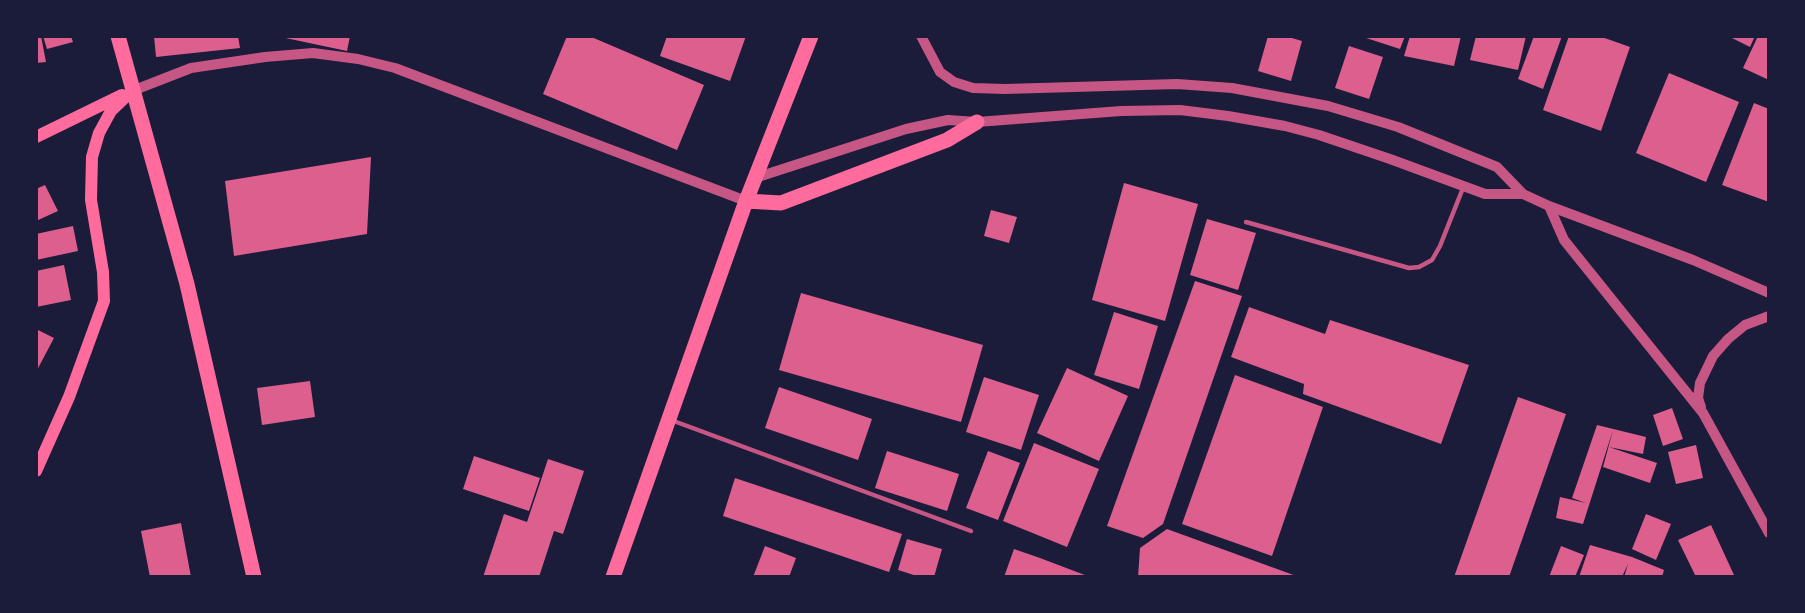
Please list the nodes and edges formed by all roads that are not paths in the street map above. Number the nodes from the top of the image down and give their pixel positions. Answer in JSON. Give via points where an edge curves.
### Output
{"nodes":[{"id":1,"x":118,"y":36,"type":"edge"},
{"id":2,"x":811,"y":36,"type":"edge"},
{"id":3,"x":921,"y":36,"type":"edge"},
{"id":4,"x":132,"y":91,"type":"junction"},
{"id":5,"x":977,"y":122,"type":"junction"},
{"id":6,"x":36,"y":137,"type":"edge"},
{"id":7,"x":755,"y":178,"type":"junction"},
{"id":8,"x":1463,"y":187,"type":"junction"},
{"id":9,"x":1524,"y":194,"type":"junction"},
{"id":10,"x":746,"y":201,"type":"junction"},
{"id":11,"x":1549,"y":206,"type":"junction"},
{"id":12,"x":1246,"y":222,"type":"dead end"},
{"id":13,"x":1769,"y":292,"type":"edge"},
{"id":14,"x":1769,"y":316,"type":"edge"},
{"id":15,"x":1703,"y":413,"type":"junction"},
{"id":16,"x":669,"y":419,"type":"junction"},
{"id":17,"x":36,"y":471,"type":"edge"},
{"id":18,"x":971,"y":531,"type":"dead end"},
{"id":19,"x":1769,"y":533,"type":"edge"},
{"id":20,"x":254,"y":577,"type":"edge"},
{"id":21,"x":613,"y":577,"type":"edge"}],
"edges":[{"from":1,"to":4,"type":"main road"},
{"from":2,"to":7,"type":"main road"},
{"from":3,"to":9,"type":"street","via":[[940,72],[973,88],[1177,84],[1288,98],[1328,106],[1435,141],[1497,167]]},
{"from":4,"to":6,"type":"main road"},
{"from":4,"to":10,"type":"street","via":[[191,68],[265,57],[313,53],[358,59],[406,72]]},
{"from":4,"to":17,"type":"main road","via":[[111,111],[92,157],[91,200],[104,301],[69,397]]},
{"from":4,"to":20,"type":"main road","via":[[187,284]]},
{"from":5,"to":7,"type":"street","via":[[948,120],[906,129]]},
{"from":5,"to":8,"type":"street","via":[[1121,111],[1180,110],[1228,116],[1319,135]]},
{"from":5,"to":10,"type":"main road","via":[[947,140],[781,204]]},
{"from":7,"to":10,"type":"main road"},
{"from":8,"to":9,"type":"street","via":[[1485,194]]},
{"from":8,"to":12,"type":"lane","via":[[1440,246],[1432,260],[1419,267],[1409,268]]},
{"from":9,"to":11,"type":"street"},
{"from":10,"to":16,"type":"main road"},
{"from":11,"to":13,"type":"street"},
{"from":11,"to":15,"type":"street","via":[[1564,240]]},
{"from":14,"to":15,"type":"street","via":[[1745,326],[1713,356],[1700,384],[1698,398]]},
{"from":15,"to":19,"type":"street"},
{"from":16,"to":18,"type":"lane"},
{"from":16,"to":21,"type":"main road"}]}
